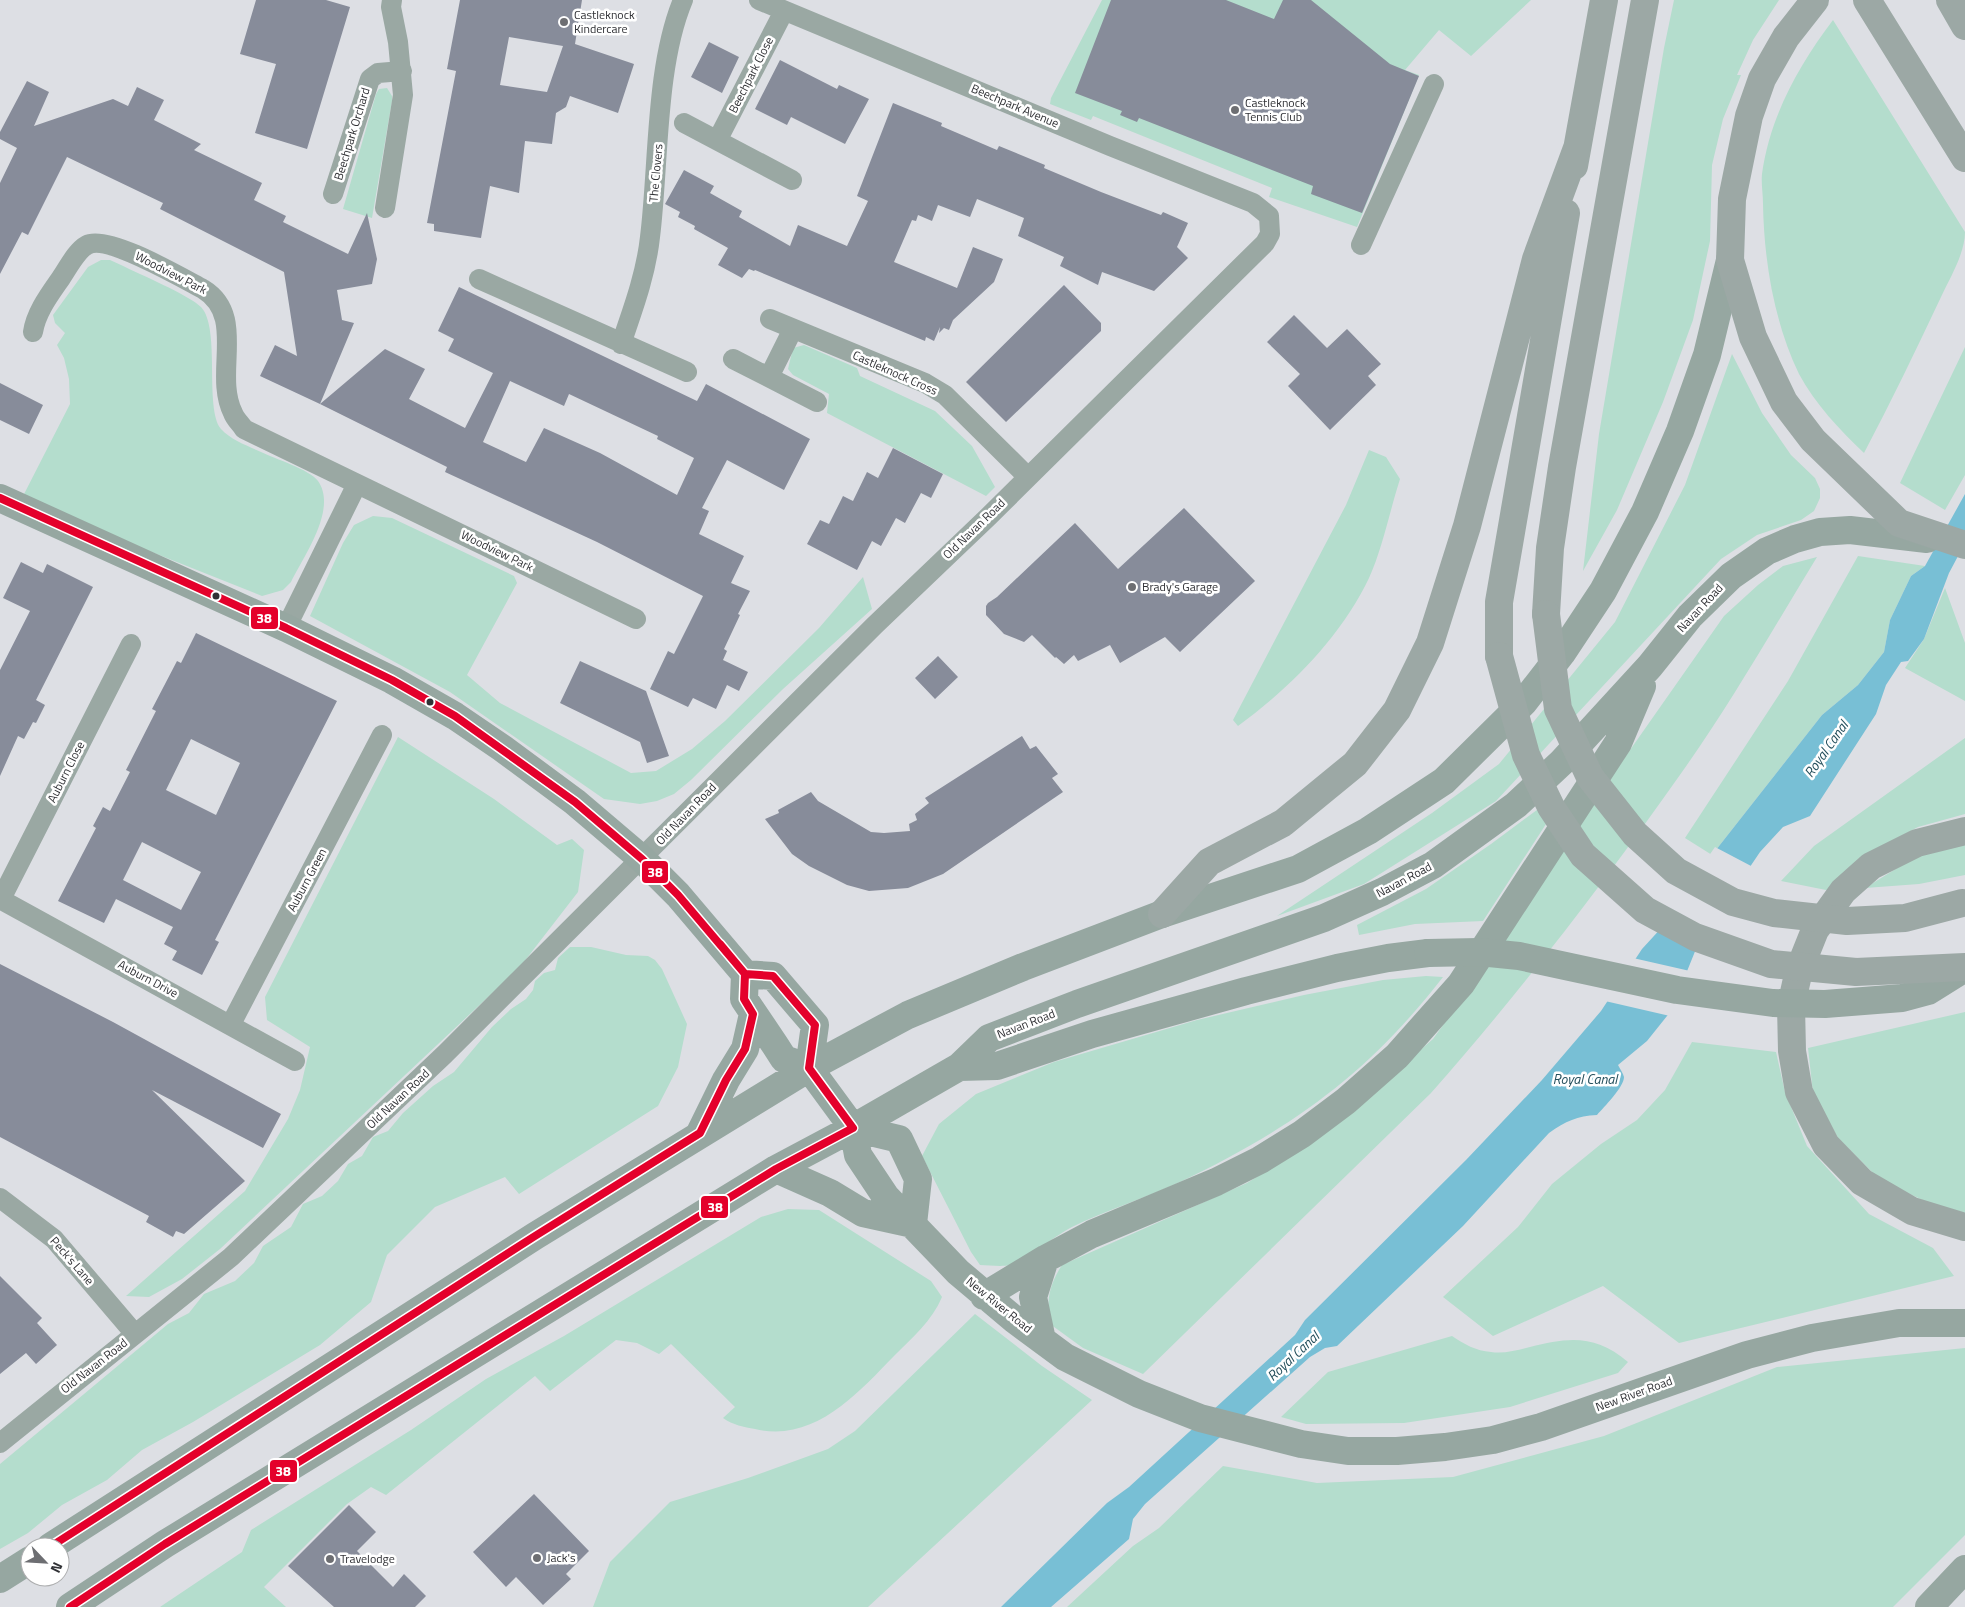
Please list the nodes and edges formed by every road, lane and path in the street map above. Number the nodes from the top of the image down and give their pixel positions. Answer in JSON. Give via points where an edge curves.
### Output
{"nodes":[{"id":1,"x":392,"y":0,"type":"edge"},
{"id":2,"x":683,"y":0,"type":"edge"},
{"id":3,"x":759,"y":0,"type":"edge"},
{"id":4,"x":1604,"y":0,"type":"edge"},
{"id":5,"x":1646,"y":0,"type":"edge"},
{"id":6,"x":1815,"y":0,"type":"edge"},
{"id":7,"x":1867,"y":0,"type":"edge"},
{"id":8,"x":1950,"y":0,"type":"edge"},
{"id":9,"x":784,"y":11,"type":"junction"},
{"id":10,"x":1965,"y":26,"type":"edge"},
{"id":11,"x":402,"y":71,"type":"junction"},
{"id":12,"x":1434,"y":84,"type":"dead end"},
{"id":13,"x":684,"y":123,"type":"dead end"},
{"id":14,"x":718,"y":139,"type":"junction"},
{"id":15,"x":1577,"y":148,"type":"junction"},
{"id":16,"x":1965,"y":158,"type":"edge"},
{"id":17,"x":792,"y":180,"type":"dead end"},
{"id":18,"x":334,"y":194,"type":"dead end"},
{"id":19,"x":385,"y":208,"type":"dead end"},
{"id":20,"x":1269,"y":216,"type":"joint"},
{"id":21,"x":1362,"y":245,"type":"dead end"},
{"id":22,"x":1730,"y":260,"type":"junction"},
{"id":23,"x":479,"y":279,"type":"dead end"},
{"id":24,"x":770,"y":319,"type":"dead end"},
{"id":25,"x":793,"y":329,"type":"junction"},
{"id":26,"x":33,"y":332,"type":"dead end"},
{"id":27,"x":621,"y":344,"type":"junction"},
{"id":28,"x":733,"y":359,"type":"dead end"},
{"id":29,"x":687,"y":372,"type":"dead end"},
{"id":30,"x":769,"y":377,"type":"junction"},
{"id":31,"x":818,"y":402,"type":"dead end"},
{"id":32,"x":1028,"y":477,"type":"junction"},
{"id":33,"x":357,"y":484,"type":"junction"},
{"id":34,"x":0,"y":498,"type":"edge"},
{"id":35,"x":1960,"y":544,"type":"edge"},
{"id":36,"x":636,"y":619,"type":"dead end"},
{"id":37,"x":286,"y":628,"type":"junction"},
{"id":38,"x":131,"y":644,"type":"dead end"},
{"id":39,"x":1650,"y":666,"type":"junction"},
{"id":40,"x":382,"y":735,"type":"dead end"},
{"id":41,"x":1965,"y":831,"type":"edge"},
{"id":42,"x":642,"y":859,"type":"junction"},
{"id":43,"x":1,"y":899,"type":"edge"},
{"id":44,"x":1964,"y":903,"type":"edge"},
{"id":45,"x":1162,"y":914,"type":"junction"},
{"id":46,"x":1965,"y":967,"type":"edge"},
{"id":47,"x":745,"y":974,"type":"junction"},
{"id":48,"x":754,"y":1014,"type":"junction"},
{"id":49,"x":231,"y":1024,"type":"junction"},
{"id":50,"x":295,"y":1061,"type":"dead end"},
{"id":51,"x":959,"y":1067,"type":"junction"},
{"id":52,"x":809,"y":1068,"type":"junction"},
{"id":53,"x":853,"y":1128,"type":"junction"},
{"id":54,"x":700,"y":1133,"type":"junction"},
{"id":55,"x":776,"y":1169,"type":"junction"},
{"id":56,"x":0,"y":1198,"type":"edge"},
{"id":57,"x":913,"y":1224,"type":"junction"},
{"id":58,"x":1965,"y":1227,"type":"edge"},
{"id":59,"x":1045,"y":1259,"type":"junction"},
{"id":60,"x":984,"y":1296,"type":"junction"},
{"id":61,"x":1965,"y":1323,"type":"edge"},
{"id":62,"x":134,"y":1334,"type":"junction"},
{"id":63,"x":1042,"y":1340,"type":"junction"},
{"id":64,"x":0,"y":1443,"type":"edge"},
{"id":65,"x":66,"y":1537,"type":"edge"},
{"id":66,"x":20,"y":1566,"type":"edge"},
{"id":67,"x":1965,"y":1569,"type":"edge"},
{"id":68,"x":0,"y":1579,"type":"edge"},
{"id":69,"x":70,"y":1607,"type":"edge"},
{"id":70,"x":1929,"y":1607,"type":"edge"}],
"edges":[{"from":1,"to":11,"type":"street","via":[[392,22]]},
{"from":2,"to":27,"type":"street","name":"The Clovers","via":[[669,52],[661,108],[650,239],[640,286]]},
{"from":3,"to":9,"type":"street","name":"Beechpark Avenue"},
{"from":4,"to":15,"type":"highway"},
{"from":5,"to":44,"type":"highway","bridge":true,"via":[[1550,548],[1546,614],[1558,710],[1590,777],[1635,834],[1676,871],[1733,902],[1774,913],[1848,922],[1904,918]]},
{"from":6,"to":22,"type":"highway","via":[[1786,37],[1762,79],[1749,116],[1732,199]]},
{"from":7,"to":16,"type":"highway"},
{"from":8,"to":10,"type":"highway"},
{"from":9,"to":14,"type":"street","name":"Beechpark Close"},
{"from":9,"to":20,"type":"street","name":"Beechpark Avenue","via":[[1253,203]]},
{"from":11,"to":18,"type":"street","name":"Beechpark Orchard","via":[[378,73],[370,79]]},
{"from":11,"to":19,"type":"street","via":[[403,95]]},
{"from":12,"to":21,"type":"street"},
{"from":13,"to":14,"type":"street"},
{"from":14,"to":17,"type":"street"},
{"from":15,"to":45,"type":"highway","via":[[1536,259],[1467,526],[1430,643],[1397,710],[1355,764],[1284,823],[1209,862]]},
{"from":15,"to":46,"type":"highway","bridge":true,"via":[[1499,602],[1499,656],[1526,755],[1551,807],[1583,855],[1645,910],[1695,937],[1771,964],[1856,972]]},
{"from":20,"to":32,"type":"street","name":"Old Navan Road","via":[[1270,234],[1265,244]]},
{"from":22,"to":35,"type":"highway","via":[[1753,337],[1784,402],[1813,440],[1899,523]]},
{"from":22,"to":45,"type":"main road","via":[[1707,355],[1680,431],[1645,512],[1603,591],[1562,653],[1524,702],[1444,781],[1368,831],[1298,869]]},
{"from":23,"to":27,"type":"street"},
{"from":24,"to":25,"type":"street","name":"Castleknock Cross"},
{"from":25,"to":30,"type":"street"},
{"from":25,"to":32,"type":"street","name":"Castleknock Cross","via":[[925,383],[945,395]]},
{"from":26,"to":33,"type":"street","name":"Woodview Park","via":[[48,297],[82,248],[95,242],[133,254],[203,288],[222,308],[226,318],[228,400],[233,414],[244,428]]},
{"from":27,"to":29,"type":"street"},
{"from":28,"to":30,"type":"street"},
{"from":30,"to":31,"type":"street"},
{"from":32,"to":42,"type":"street","name":"Old Navan Road"},
{"from":33,"to":36,"type":"street","name":"Woodview Park"},
{"from":33,"to":37,"type":"street"},
{"from":34,"to":37,"type":"main road"},
{"from":35,"to":39,"type":"main road","name":"Navan Road","via":[[1860,531],[1820,532],[1795,539],[1767,551],[1731,576],[1690,616]]},
{"from":37,"to":42,"type":"main road","via":[[392,680],[455,716],[575,802]]},
{"from":38,"to":43,"type":"street","name":"Auburn Close"},
{"from":39,"to":51,"type":"main road","name":"Navan Road","via":[[1562,762],[1516,804],[1432,865],[1324,918],[1086,1000],[989,1038]]},
{"from":39,"to":59,"type":"main road","via":[[1618,742],[1461,984],[1397,1056],[1346,1101],[1260,1160],[1092,1234]]},
{"from":40,"to":49,"type":"street","name":"Auburn Green"},
{"from":41,"to":58,"type":"highway","via":[[1917,843],[1871,866],[1843,891],[1815,930],[1799,970],[1791,1006],[1792,1051],[1799,1092],[1826,1145],[1862,1182],[1912,1211]]},
{"from":42,"to":47,"type":"main road","via":[[678,895]]},
{"from":42,"to":62,"type":"street","name":"Old Navan Road","via":[[445,1054],[231,1257]]},
{"from":43,"to":49,"type":"street","name":"Auburn Drive"},
{"from":45,"to":52,"type":"main road","via":[[908,1015]]},
{"from":46,"to":51,"type":"main road","bridge":true,"via":[[1928,991],[1902,998],[1825,1004],[1782,1003],[1677,990],[1520,956],[1479,952],[1428,953],[1363,963],[1256,988],[1092,1034],[998,1066]]},
{"from":47,"to":48,"type":"main road","via":[[744,999]]},
{"from":47,"to":52,"type":"main road","via":[[773,976],[815,1024]]},
{"from":48,"to":52,"type":"main road","via":[[784,1058]]},
{"from":48,"to":54,"type":"main road","via":[[745,1049]]},
{"from":49,"to":50,"type":"street","name":"Auburn Drive"},
{"from":51,"to":53,"type":"main road","name":"Navan Road"},
{"from":52,"to":53,"type":"main road"},
{"from":52,"to":54,"type":"main road"},
{"from":53,"to":55,"type":"main road","name":"Navan Road"},
{"from":53,"to":57,"type":"main road","name":"New River Road","via":[[858,1155],[886,1197]]},
{"from":53,"to":57,"type":"main road","via":[[899,1139],[918,1180]]},
{"from":54,"to":65,"type":"main road"},
{"from":55,"to":57,"type":"main road","via":[[830,1193],[863,1213]]},
{"from":55,"to":69,"type":"main road","name":"Navan Road","via":[[165,1544]]},
{"from":56,"to":62,"type":"street","name":"Peck's Lane","via":[[54,1239]]},
{"from":57,"to":60,"type":"main road","name":"New River Road"},
{"from":59,"to":60,"type":"main road"},
{"from":59,"to":63,"type":"main road","via":[[1033,1297]]},
{"from":60,"to":63,"type":"main road","name":"New River Road"},
{"from":61,"to":63,"type":"main road","name":"New River Road","via":[[1899,1323],[1803,1340],[1747,1355],[1541,1427],[1493,1440],[1397,1451],[1348,1451],[1301,1444],[1200,1418],[1095,1374]]},
{"from":62,"to":64,"type":"street","name":"Old Navan Road"},
{"from":66,"to":68,"type":"main road"},
{"from":67,"to":70,"type":"main road"}]}
